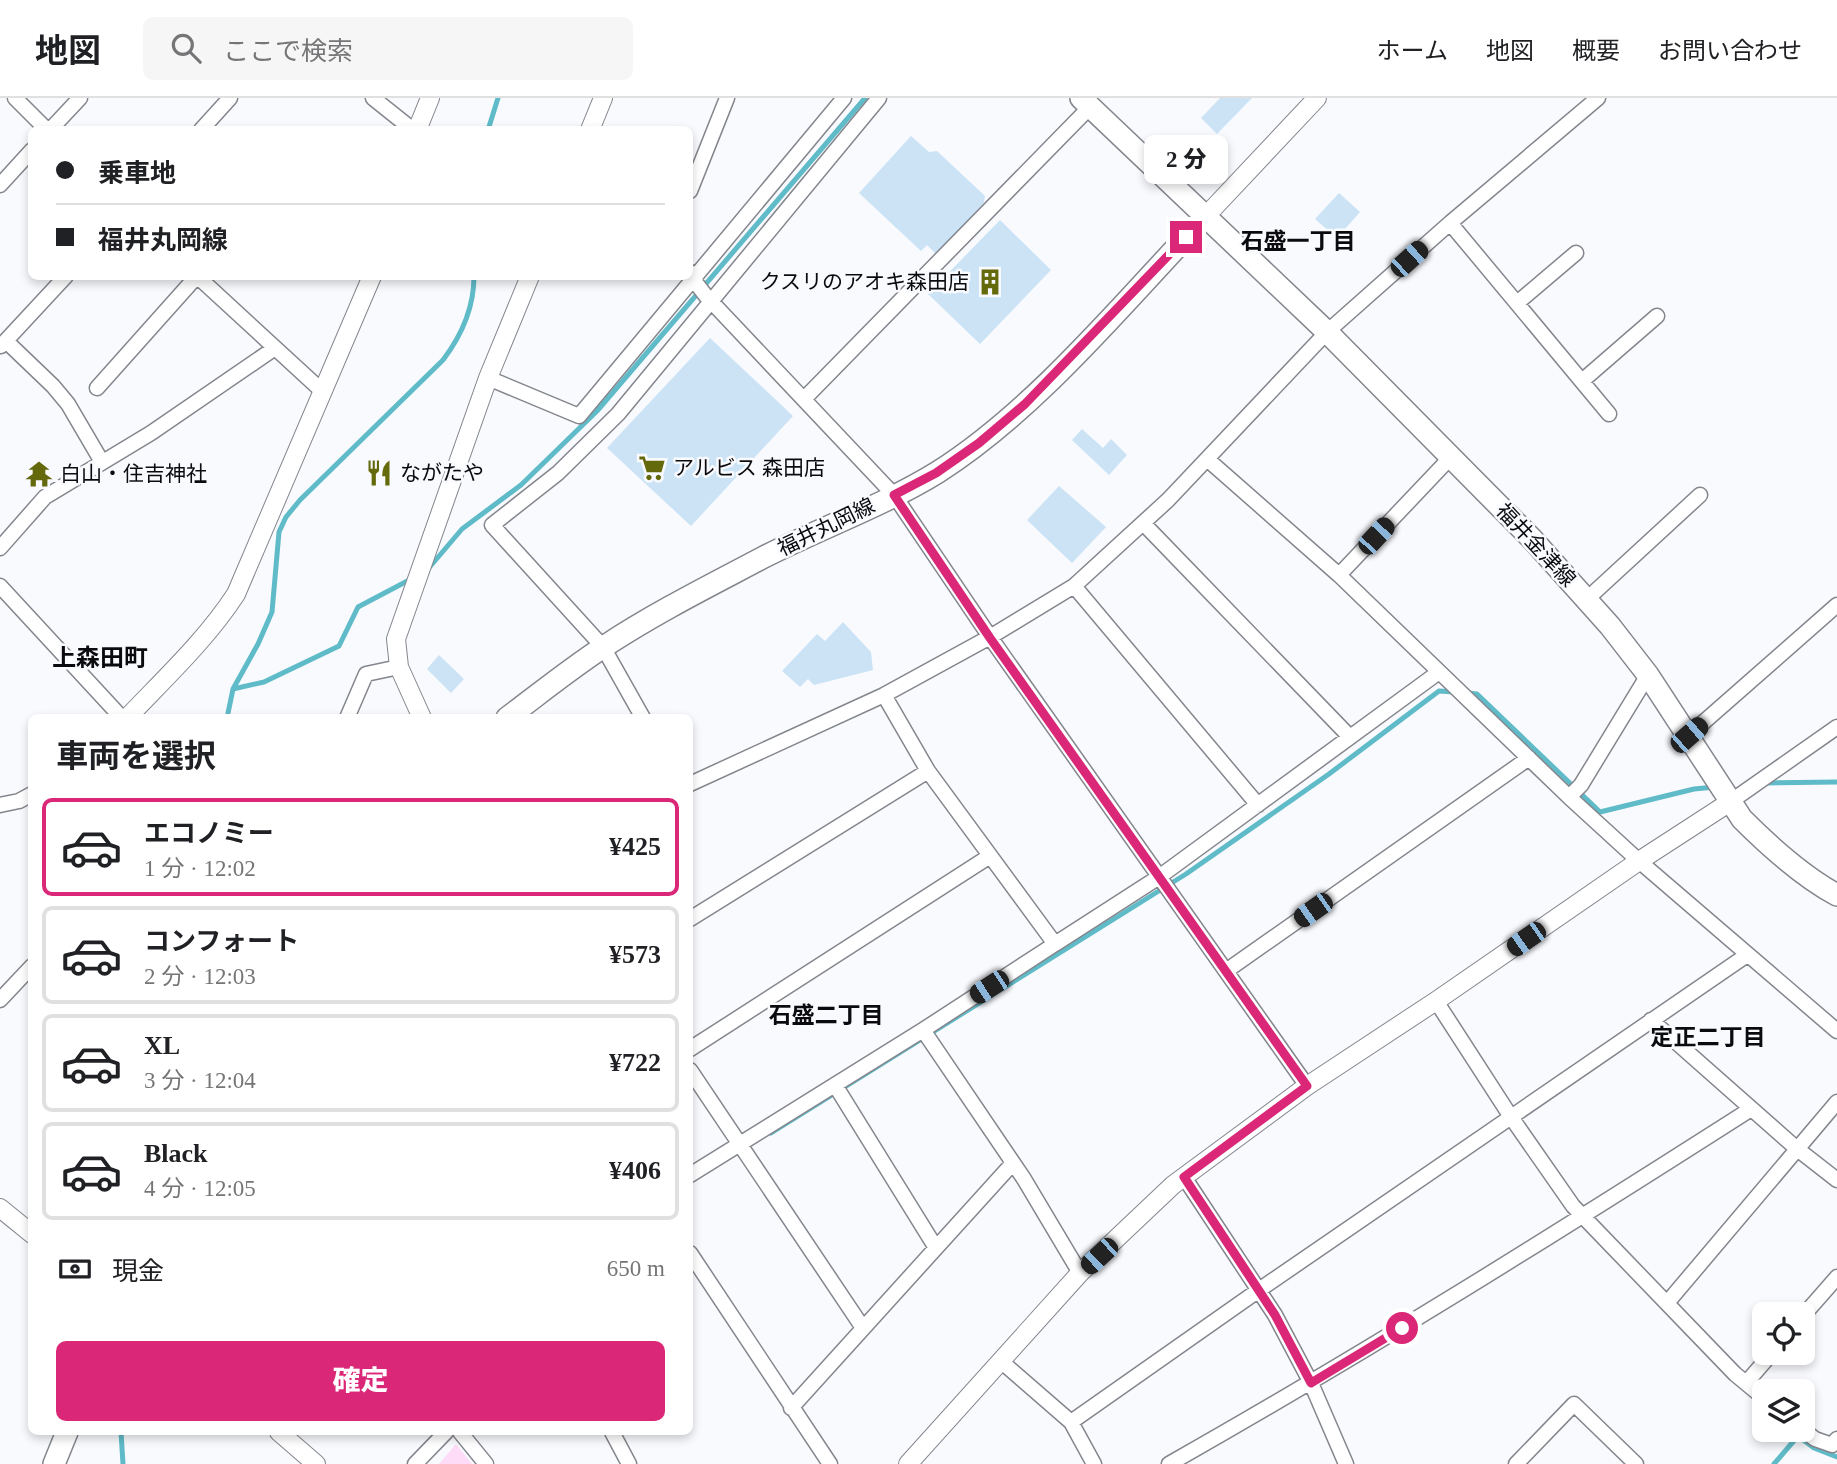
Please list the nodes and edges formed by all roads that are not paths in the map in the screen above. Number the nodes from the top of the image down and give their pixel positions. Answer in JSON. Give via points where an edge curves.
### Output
{"nodes":[{"id":1,"x":15,"y":98,"type":"edge"},
{"id":2,"x":80,"y":98,"type":"edge"},
{"id":3,"x":230,"y":98,"type":"edge"},
{"id":4,"x":373,"y":98,"type":"edge"},
{"id":5,"x":430,"y":98,"type":"edge"},
{"id":6,"x":603,"y":98,"type":"edge"},
{"id":7,"x":727,"y":98,"type":"edge"},
{"id":8,"x":844,"y":98,"type":"edge"},
{"id":9,"x":879,"y":98,"type":"edge"},
{"id":10,"x":1317,"y":98,"type":"edge"},
{"id":11,"x":1598,"y":98,"type":"edge"},
{"id":12,"x":1085,"y":103,"type":"edge"},
{"id":13,"x":45,"y":126,"type":"edge"},
{"id":14,"x":53,"y":126,"type":"edge"},
{"id":15,"x":205,"y":126,"type":"edge"},
{"id":16,"x":410,"y":126,"type":"edge"},
{"id":17,"x":417,"y":126,"type":"edge"},
{"id":18,"x":592,"y":126,"type":"edge"},
{"id":19,"x":28,"y":154,"type":"edge"},
{"id":20,"x":693,"y":183,"type":"edge"},
{"id":21,"x":0,"y":185,"type":"edge"},
{"id":22,"x":1205,"y":217,"type":"junction"},
{"id":23,"x":1450,"y":223,"type":"junction"},
{"id":24,"x":1576,"y":253,"type":"dead end"},
{"id":25,"x":694,"y":277,"type":"edge"},
{"id":26,"x":62,"y":280,"type":"edge"},
{"id":27,"x":193,"y":280,"type":"edge"},
{"id":28,"x":201,"y":280,"type":"edge"},
{"id":29,"x":370,"y":280,"type":"edge"},
{"id":30,"x":528,"y":280,"type":"edge"},
{"id":31,"x":692,"y":280,"type":"edge"},
{"id":32,"x":709,"y":298,"type":"junction"},
{"id":33,"x":1517,"y":303,"type":"junction"},
{"id":34,"x":1657,"y":316,"type":"dead end"},
{"id":35,"x":1326,"y":332,"type":"junction"},
{"id":36,"x":3,"y":344,"type":"edge"},
{"id":37,"x":275,"y":348,"type":"junction"},
{"id":38,"x":488,"y":378,"type":"junction"},
{"id":39,"x":1582,"y":381,"type":"junction"},
{"id":40,"x":97,"y":388,"type":"dead end"},
{"id":41,"x":322,"y":391,"type":"junction"},
{"id":42,"x":804,"y":399,"type":"junction"},
{"id":43,"x":1609,"y":414,"type":"dead end"},
{"id":44,"x":1451,"y":457,"type":"junction"},
{"id":45,"x":1207,"y":459,"type":"junction"},
{"id":46,"x":102,"y":462,"type":"junction"},
{"id":47,"x":894,"y":495,"type":"junction"},
{"id":48,"x":1700,"y":495,"type":"dead end"},
{"id":49,"x":1143,"y":523,"type":"junction"},
{"id":50,"x":0,"y":548,"type":"edge"},
{"id":51,"x":1339,"y":575,"type":"junction"},
{"id":52,"x":0,"y":586,"type":"edge"},
{"id":53,"x":1074,"y":586,"type":"junction"},
{"id":54,"x":1587,"y":600,"type":"junction"},
{"id":55,"x":1837,"y":605,"type":"edge"},
{"id":56,"x":990,"y":638,"type":"junction"},
{"id":57,"x":603,"y":647,"type":"junction"},
{"id":58,"x":399,"y":667,"type":"junction"},
{"id":59,"x":1439,"y":672,"type":"junction"},
{"id":60,"x":1648,"y":675,"type":"junction"},
{"id":61,"x":884,"y":695,"type":"junction"},
{"id":62,"x":120,"y":714,"type":"edge"},
{"id":63,"x":128,"y":714,"type":"edge"},
{"id":64,"x":349,"y":714,"type":"edge"},
{"id":65,"x":420,"y":714,"type":"edge"},
{"id":66,"x":512,"y":714,"type":"edge"},
{"id":67,"x":641,"y":714,"type":"edge"},
{"id":68,"x":1837,"y":727,"type":"edge"},
{"id":69,"x":1689,"y":735,"type":"junction"},
{"id":70,"x":1350,"y":737,"type":"junction"},
{"id":71,"x":1821,"y":738,"type":"junction"},
{"id":72,"x":1837,"y":746,"type":"edge"},
{"id":73,"x":1529,"y":758,"type":"junction"},
{"id":74,"x":928,"y":771,"type":"junction"},
{"id":75,"x":693,"y":783,"type":"edge"},
{"id":76,"x":28,"y":796,"type":"edge"},
{"id":77,"x":1569,"y":797,"type":"junction"},
{"id":78,"x":1730,"y":802,"type":"junction"},
{"id":79,"x":0,"y":805,"type":"edge"},
{"id":80,"x":1258,"y":805,"type":"junction"},
{"id":81,"x":990,"y":856,"type":"junction"},
{"id":82,"x":1639,"y":861,"type":"junction"},
{"id":83,"x":1159,"y":877,"type":"junction"},
{"id":84,"x":1837,"y":895,"type":"edge"},
{"id":85,"x":693,"y":917,"type":"edge"},
{"id":86,"x":1055,"y":944,"type":"junction"},
{"id":87,"x":1748,"y":955,"type":"junction"},
{"id":88,"x":28,"y":970,"type":"edge"},
{"id":89,"x":1226,"y":971,"type":"junction"},
{"id":90,"x":0,"y":1000,"type":"edge"},
{"id":91,"x":1436,"y":1001,"type":"junction"},
{"id":92,"x":1651,"y":1020,"type":"junction"},
{"id":93,"x":923,"y":1030,"type":"junction"},
{"id":94,"x":1837,"y":1031,"type":"edge"},
{"id":95,"x":693,"y":1047,"type":"edge"},
{"id":96,"x":693,"y":1075,"type":"edge"},
{"id":97,"x":835,"y":1085,"type":"junction"},
{"id":98,"x":1307,"y":1086,"type":"junction"},
{"id":99,"x":1837,"y":1102,"type":"edge"},
{"id":100,"x":1751,"y":1109,"type":"junction"},
{"id":101,"x":1511,"y":1117,"type":"junction"},
{"id":102,"x":739,"y":1145,"type":"junction"},
{"id":103,"x":1796,"y":1149,"type":"junction"},
{"id":104,"x":1013,"y":1163,"type":"junction"},
{"id":105,"x":693,"y":1173,"type":"edge"},
{"id":106,"x":1184,"y":1177,"type":"junction"},
{"id":107,"x":1837,"y":1181,"type":"edge"},
{"id":108,"x":0,"y":1208,"type":"edge"},
{"id":109,"x":1583,"y":1216,"type":"junction"},
{"id":110,"x":28,"y":1231,"type":"edge"},
{"id":111,"x":936,"y":1248,"type":"junction"},
{"id":112,"x":693,"y":1259,"type":"edge"},
{"id":113,"x":1080,"y":1273,"type":"junction"},
{"id":114,"x":1837,"y":1277,"type":"edge"},
{"id":115,"x":1259,"y":1290,"type":"junction"},
{"id":116,"x":1815,"y":1302,"type":"edge"},
{"id":117,"x":1667,"y":1303,"type":"junction"},
{"id":118,"x":863,"y":1328,"type":"junction"},
{"id":119,"x":1002,"y":1362,"type":"junction"},
{"id":120,"x":1762,"y":1365,"type":"edge"},
{"id":121,"x":1311,"y":1383,"type":"junction"},
{"id":122,"x":1746,"y":1383,"type":"junction"},
{"id":123,"x":1752,"y":1388,"type":"edge"},
{"id":124,"x":791,"y":1408,"type":"junction"},
{"id":125,"x":1071,"y":1423,"type":"junction"},
{"id":126,"x":66,"y":1435,"type":"edge"},
{"id":127,"x":282,"y":1435,"type":"edge"},
{"id":128,"x":443,"y":1435,"type":"edge"},
{"id":129,"x":462,"y":1435,"type":"edge"},
{"id":130,"x":614,"y":1435,"type":"edge"},
{"id":131,"x":1815,"y":1439,"type":"edge"},
{"id":132,"x":1837,"y":1439,"type":"edge"},
{"id":133,"x":54,"y":1464,"type":"edge"},
{"id":134,"x":316,"y":1464,"type":"edge"},
{"id":135,"x":415,"y":1464,"type":"edge"},
{"id":136,"x":486,"y":1464,"type":"edge"},
{"id":137,"x":629,"y":1464,"type":"edge"},
{"id":138,"x":830,"y":1464,"type":"edge"},
{"id":139,"x":908,"y":1464,"type":"edge"},
{"id":140,"x":1094,"y":1464,"type":"edge"},
{"id":141,"x":1169,"y":1464,"type":"edge"},
{"id":142,"x":1346,"y":1464,"type":"edge"},
{"id":143,"x":1516,"y":1464,"type":"edge"},
{"id":144,"x":1636,"y":1464,"type":"edge"}],
"edges":[{"from":1,"to":13,"type":"street"},
{"from":2,"to":14,"type":"street"},
{"from":3,"to":15,"type":"street"},
{"from":4,"to":16,"type":"street"},
{"from":5,"to":17,"type":"street"},
{"from":6,"to":18,"type":"street"},
{"from":7,"to":20,"type":"street"},
{"from":8,"to":25,"type":"street"},
{"from":9,"to":32,"type":"street"},
{"from":10,"to":22,"type":"street"},
{"from":11,"to":23,"type":"street"},
{"from":12,"to":22,"type":"main road"},
{"from":12,"to":42,"type":"street"},
{"from":19,"to":21,"type":"street"},
{"from":22,"to":35,"type":"main road","name":"福井金津線"},
{"from":22,"to":47,"type":"main road","name":"福井丸岡線","via":[[1025,404],[936,473]]},
{"from":23,"to":33,"type":"street"},
{"from":23,"to":35,"type":"street"},
{"from":24,"to":33,"type":"street"},
{"from":25,"to":32,"type":"street"},
{"from":26,"to":36,"type":"street"},
{"from":27,"to":40,"type":"street"},
{"from":28,"to":37,"type":"street"},
{"from":29,"to":41,"type":"street"},
{"from":30,"to":38,"type":"street"},
{"from":31,"to":38,"type":"street","via":[[579,416]]},
{"from":32,"to":42,"type":"street"},
{"from":32,"to":57,"type":"street","via":[[618,414],[558,473],[492,525]]},
{"from":33,"to":39,"type":"street"},
{"from":34,"to":39,"type":"street"},
{"from":35,"to":44,"type":"main road","name":"福井金津線"},
{"from":35,"to":45,"type":"street"},
{"from":36,"to":46,"type":"street","via":[[68,404]]},
{"from":37,"to":41,"type":"street"},
{"from":37,"to":46,"type":"street"},
{"from":38,"to":58,"type":"street","via":[[396,639]]},
{"from":39,"to":43,"type":"street"},
{"from":41,"to":63,"type":"street","via":[[236,594],[202,640]]},
{"from":42,"to":47,"type":"street"},
{"from":44,"to":51,"type":"street"},
{"from":44,"to":54,"type":"main road","name":"福井金津線"},
{"from":45,"to":49,"type":"street"},
{"from":45,"to":51,"type":"street"},
{"from":46,"to":50,"type":"street","via":[[45,498]]},
{"from":47,"to":56,"type":"street"},
{"from":47,"to":57,"type":"main road","name":"福井丸岡線","via":[[752,563]]},
{"from":48,"to":54,"type":"street"},
{"from":49,"to":53,"type":"street"},
{"from":49,"to":70,"type":"street"},
{"from":51,"to":59,"type":"street"},
{"from":52,"to":62,"type":"street"},
{"from":53,"to":56,"type":"street"},
{"from":53,"to":80,"type":"street"},
{"from":54,"to":60,"type":"main road","name":"福井金津線"},
{"from":55,"to":69,"type":"street"},
{"from":56,"to":61,"type":"street"},
{"from":56,"to":83,"type":"street"},
{"from":57,"to":66,"type":"main road","name":"福井丸岡線"},
{"from":57,"to":67,"type":"street"},
{"from":58,"to":64,"type":"street","via":[[366,674]]},
{"from":58,"to":65,"type":"street"},
{"from":59,"to":70,"type":"street"},
{"from":59,"to":73,"type":"street"},
{"from":60,"to":69,"type":"main road","name":"福井金津線"},
{"from":60,"to":77,"type":"street","via":[[1581,785]]},
{"from":61,"to":74,"type":"street"},
{"from":61,"to":75,"type":"street"},
{"from":68,"to":71,"type":"street"},
{"from":69,"to":78,"type":"main road","name":"福井金津線"},
{"from":70,"to":80,"type":"street"},
{"from":71,"to":72,"type":"street"},
{"from":71,"to":78,"type":"street"},
{"from":73,"to":77,"type":"street"},
{"from":73,"to":89,"type":"street"},
{"from":74,"to":81,"type":"street"},
{"from":74,"to":85,"type":"street"},
{"from":76,"to":79,"type":"street"},
{"from":77,"to":82,"type":"street"},
{"from":78,"to":82,"type":"street"},
{"from":78,"to":84,"type":"main road","name":"福井金津線","via":[[1762,839]]},
{"from":80,"to":83,"type":"street"},
{"from":81,"to":86,"type":"street"},
{"from":81,"to":95,"type":"street"},
{"from":82,"to":87,"type":"street"},
{"from":82,"to":91,"type":"street"},
{"from":83,"to":86,"type":"street"},
{"from":83,"to":89,"type":"street"},
{"from":86,"to":93,"type":"street"},
{"from":87,"to":92,"type":"street"},
{"from":87,"to":94,"type":"street"},
{"from":88,"to":90,"type":"street"},
{"from":89,"to":98,"type":"street"},
{"from":91,"to":98,"type":"street"},
{"from":91,"to":101,"type":"street"},
{"from":92,"to":100,"type":"street"},
{"from":92,"to":101,"type":"street"},
{"from":93,"to":97,"type":"street"},
{"from":93,"to":104,"type":"street"},
{"from":96,"to":102,"type":"street"},
{"from":97,"to":102,"type":"street"},
{"from":97,"to":111,"type":"street"},
{"from":98,"to":106,"type":"street"},
{"from":99,"to":103,"type":"street"},
{"from":100,"to":103,"type":"street"},
{"from":100,"to":109,"type":"street"},
{"from":101,"to":109,"type":"street"},
{"from":101,"to":115,"type":"street"},
{"from":102,"to":105,"type":"street"},
{"from":102,"to":118,"type":"street"},
{"from":103,"to":107,"type":"street"},
{"from":103,"to":117,"type":"street"},
{"from":104,"to":111,"type":"street"},
{"from":104,"to":113,"type":"street"},
{"from":106,"to":113,"type":"street"},
{"from":106,"to":115,"type":"street"},
{"from":108,"to":110,"type":"street"},
{"from":109,"to":117,"type":"street"},
{"from":109,"to":121,"type":"street"},
{"from":111,"to":118,"type":"street"},
{"from":112,"to":124,"type":"street"},
{"from":113,"to":119,"type":"street"},
{"from":114,"to":116,"type":"street"},
{"from":115,"to":121,"type":"street"},
{"from":115,"to":125,"type":"street"},
{"from":117,"to":122,"type":"street"},
{"from":118,"to":124,"type":"street"},
{"from":119,"to":125,"type":"street"},
{"from":119,"to":139,"type":"street"},
{"from":120,"to":122,"type":"street"},
{"from":121,"to":141,"type":"street"},
{"from":121,"to":142,"type":"street"},
{"from":122,"to":123,"type":"street"},
{"from":124,"to":138,"type":"street"},
{"from":125,"to":140,"type":"street"},
{"from":126,"to":133,"type":"main road"},
{"from":127,"to":134,"type":"street"},
{"from":128,"to":135,"type":"street"},
{"from":129,"to":136,"type":"street"},
{"from":130,"to":137,"type":"street"},
{"from":131,"to":132,"type":"street","via":[[1832,1445]]},
{"from":143,"to":144,"type":"street","via":[[1574,1404]]}]}
